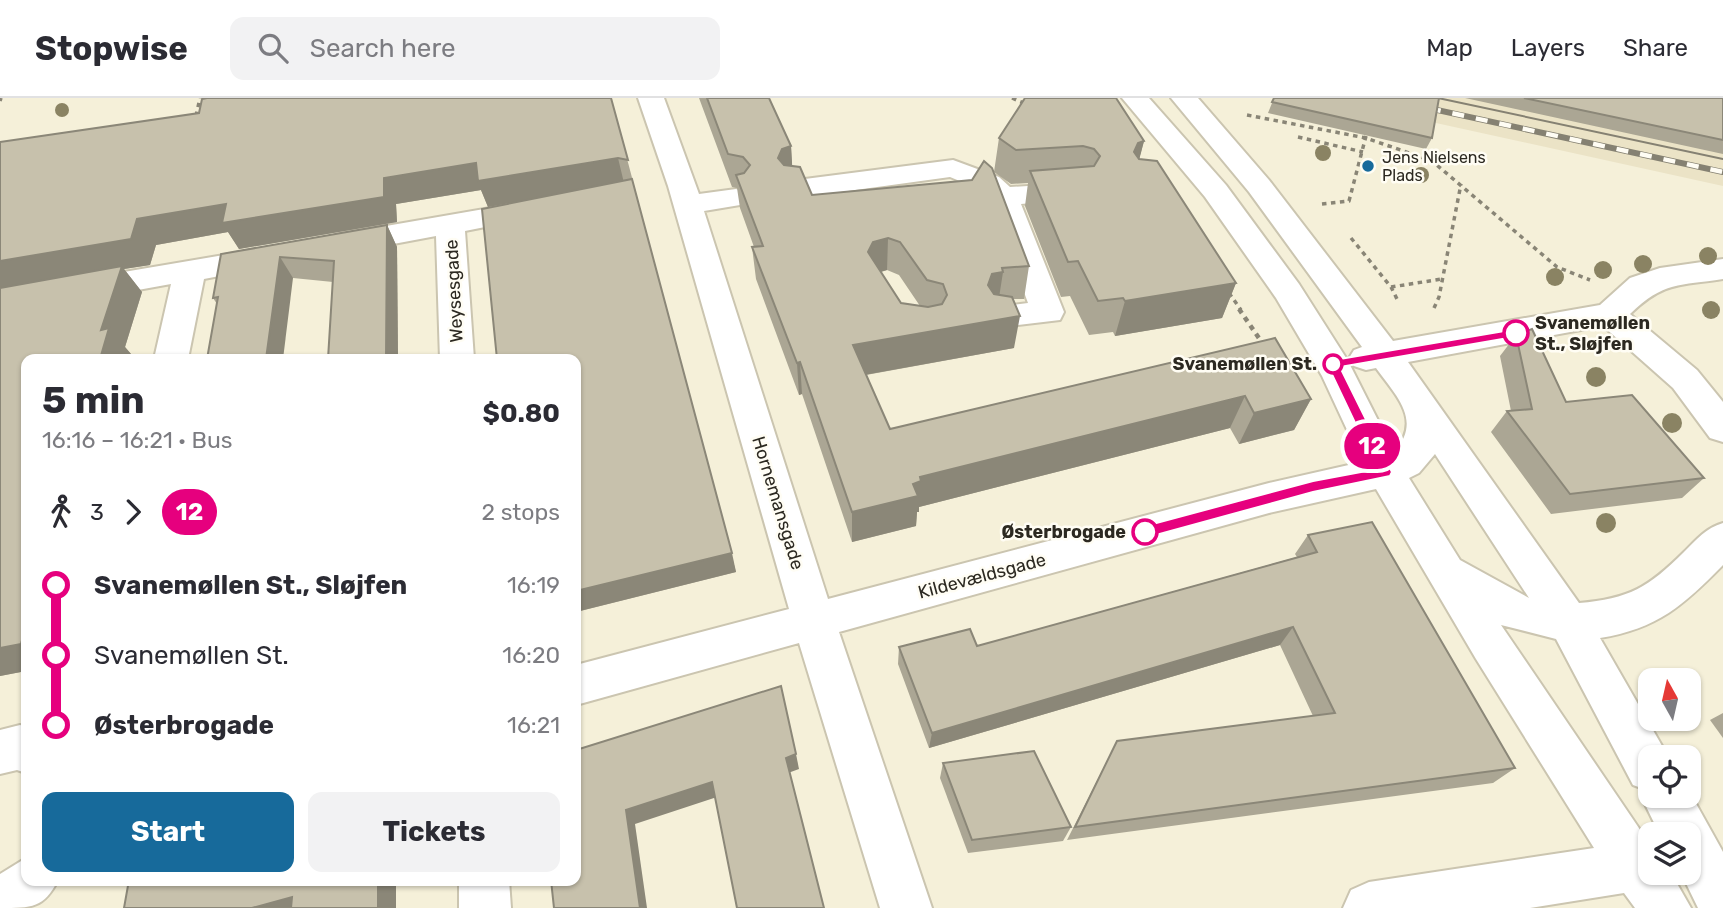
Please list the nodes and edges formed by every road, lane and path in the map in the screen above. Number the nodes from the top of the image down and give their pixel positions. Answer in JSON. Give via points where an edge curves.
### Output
{"nodes":[{"id":1,"x":200,"y":98,"type":"edge"},
{"id":2,"x":651,"y":98,"type":"edge"},
{"id":3,"x":1012,"y":98,"type":"edge"},
{"id":4,"x":1135,"y":98,"type":"edge"},
{"id":5,"x":1186,"y":101,"type":"edge"},
{"id":6,"x":1034,"y":106,"type":"edge"},
{"id":7,"x":196,"y":116,"type":"edge"},
{"id":8,"x":1366,"y":136,"type":"junction"},
{"id":9,"x":1297,"y":137,"type":"dead end"},
{"id":10,"x":1363,"y":152,"type":"junction"},
{"id":11,"x":1207,"y":177,"type":"junction"},
{"id":12,"x":1167,"y":182,"type":"edge"},
{"id":13,"x":1461,"y":183,"type":"junction"},
{"id":14,"x":797,"y":189,"type":"edge"},
{"id":15,"x":1076,"y":192,"type":"edge"},
{"id":16,"x":1003,"y":196,"type":"junction"},
{"id":17,"x":736,"y":198,"type":"edge"},
{"id":18,"x":688,"y":204,"type":"junction"},
{"id":19,"x":1322,"y":204,"type":"dead end"},
{"id":20,"x":557,"y":206,"type":"edge"},
{"id":21,"x":450,"y":223,"type":"junction"},
{"id":22,"x":1723,"y":269,"type":"edge"},
{"id":23,"x":190,"y":272,"type":"junction"},
{"id":24,"x":1442,"y":279,"type":"junction"},
{"id":25,"x":1391,"y":287,"type":"dead end"},
{"id":26,"x":1226,"y":288,"type":"edge"},
{"id":27,"x":0,"y":304,"type":"edge"},
{"id":28,"x":1620,"y":305,"type":"junction"},
{"id":29,"x":1432,"y":313,"type":"dead end"},
{"id":30,"x":1002,"y":316,"type":"edge"},
{"id":31,"x":1266,"y":349,"type":"edge"},
{"id":32,"x":173,"y":354,"type":"edge"},
{"id":33,"x":457,"y":354,"type":"edge"},
{"id":34,"x":1386,"y":355,"type":"junction"},
{"id":35,"x":1333,"y":364,"type":"junction"},
{"id":36,"x":1723,"y":375,"type":"edge"},
{"id":37,"x":1685,"y":379,"type":"junction"},
{"id":38,"x":1421,"y":405,"type":"junction"},
{"id":39,"x":1723,"y":428,"type":"edge"},
{"id":40,"x":1386,"y":472,"type":"junction"},
{"id":41,"x":1723,"y":539,"type":"edge"},
{"id":42,"x":1439,"y":563,"type":"junction"},
{"id":43,"x":814,"y":622,"type":"junction"},
{"id":44,"x":1570,"y":625,"type":"junction"},
{"id":45,"x":581,"y":684,"type":"edge"},
{"id":46,"x":1638,"y":747,"type":"edge"},
{"id":47,"x":21,"y":748,"type":"edge"},
{"id":48,"x":0,"y":752,"type":"edge"},
{"id":49,"x":1638,"y":858,"type":"edge"},
{"id":50,"x":1701,"y":864,"type":"edge"},
{"id":51,"x":1638,"y":866,"type":"edge"},
{"id":52,"x":1653,"y":885,"type":"edge"},
{"id":53,"x":484,"y":886,"type":"edge"},
{"id":54,"x":1723,"y":903,"type":"edge"},
{"id":55,"x":485,"y":908,"type":"edge"},
{"id":56,"x":906,"y":908,"type":"edge"},
{"id":57,"x":1369,"y":908,"type":"edge"},
{"id":58,"x":1665,"y":908,"type":"edge"}],
"edges":[{"from":1,"to":7,"type":"path"},
{"from":2,"to":18,"type":"street","name":"Hornemansgade"},
{"from":3,"to":6,"type":"path"},
{"from":4,"to":11,"type":"street"},
{"from":5,"to":8,"type":"path"},
{"from":5,"to":34,"type":"street","via":[[1259,186]]},
{"from":8,"to":10,"type":"path"},
{"from":8,"to":13,"type":"path","via":[[1432,162]]},
{"from":9,"to":10,"type":"path"},
{"from":10,"to":19,"type":"path","via":[[1349,201]]},
{"from":11,"to":12,"type":"street"},
{"from":11,"to":35,"type":"street"},
{"from":13,"to":24,"type":"path"},
{"from":13,"to":28,"type":"path","via":[[1557,267]]},
{"from":14,"to":16,"type":"street","via":[[953,167],[989,183]]},
{"from":15,"to":16,"type":"street"},
{"from":16,"to":30,"type":"street","via":[[1048,312]]},
{"from":17,"to":18,"type":"street"},
{"from":18,"to":43,"type":"street","name":"Hornemansgade"},
{"from":20,"to":21,"type":"street"},
{"from":21,"to":23,"type":"street"},
{"from":21,"to":33,"type":"street","name":"Weysesgade"},
{"from":22,"to":28,"type":"street","via":[[1660,278],[1641,285]]},
{"from":23,"to":27,"type":"street"},
{"from":23,"to":32,"type":"street"},
{"from":24,"to":25,"type":"path"},
{"from":24,"to":29,"type":"path"},
{"from":26,"to":31,"type":"path"},
{"from":28,"to":34,"type":"street"},
{"from":28,"to":37,"type":"street"},
{"from":34,"to":35,"type":"street"},
{"from":34,"to":38,"type":"street"},
{"from":35,"to":40,"type":"street"},
{"from":36,"to":37,"type":"street"},
{"from":37,"to":39,"type":"street"},
{"from":38,"to":40,"type":"street","name":"Kildevældsgade","via":[[1426,427],[1422,445],[1406,463]]},
{"from":38,"to":44,"type":"street"},
{"from":40,"to":42,"type":"street"},
{"from":40,"to":43,"type":"street","name":"Kildevældsgade","via":[[1269,498]]},
{"from":41,"to":44,"type":"street","via":[[1657,601],[1628,615]]},
{"from":42,"to":44,"type":"street","via":[[1491,600],[1525,616]]},
{"from":42,"to":49,"type":"street"},
{"from":43,"to":45,"type":"street","name":"Kildevældsgade"},
{"from":43,"to":56,"type":"street","name":"Hornemansgade"},
{"from":44,"to":46,"type":"street"},
{"from":47,"to":48,"type":"street"},
{"from":50,"to":54,"type":"street"},
{"from":51,"to":57,"type":"street"},
{"from":52,"to":58,"type":"street"},
{"from":53,"to":55,"type":"street"}]}
